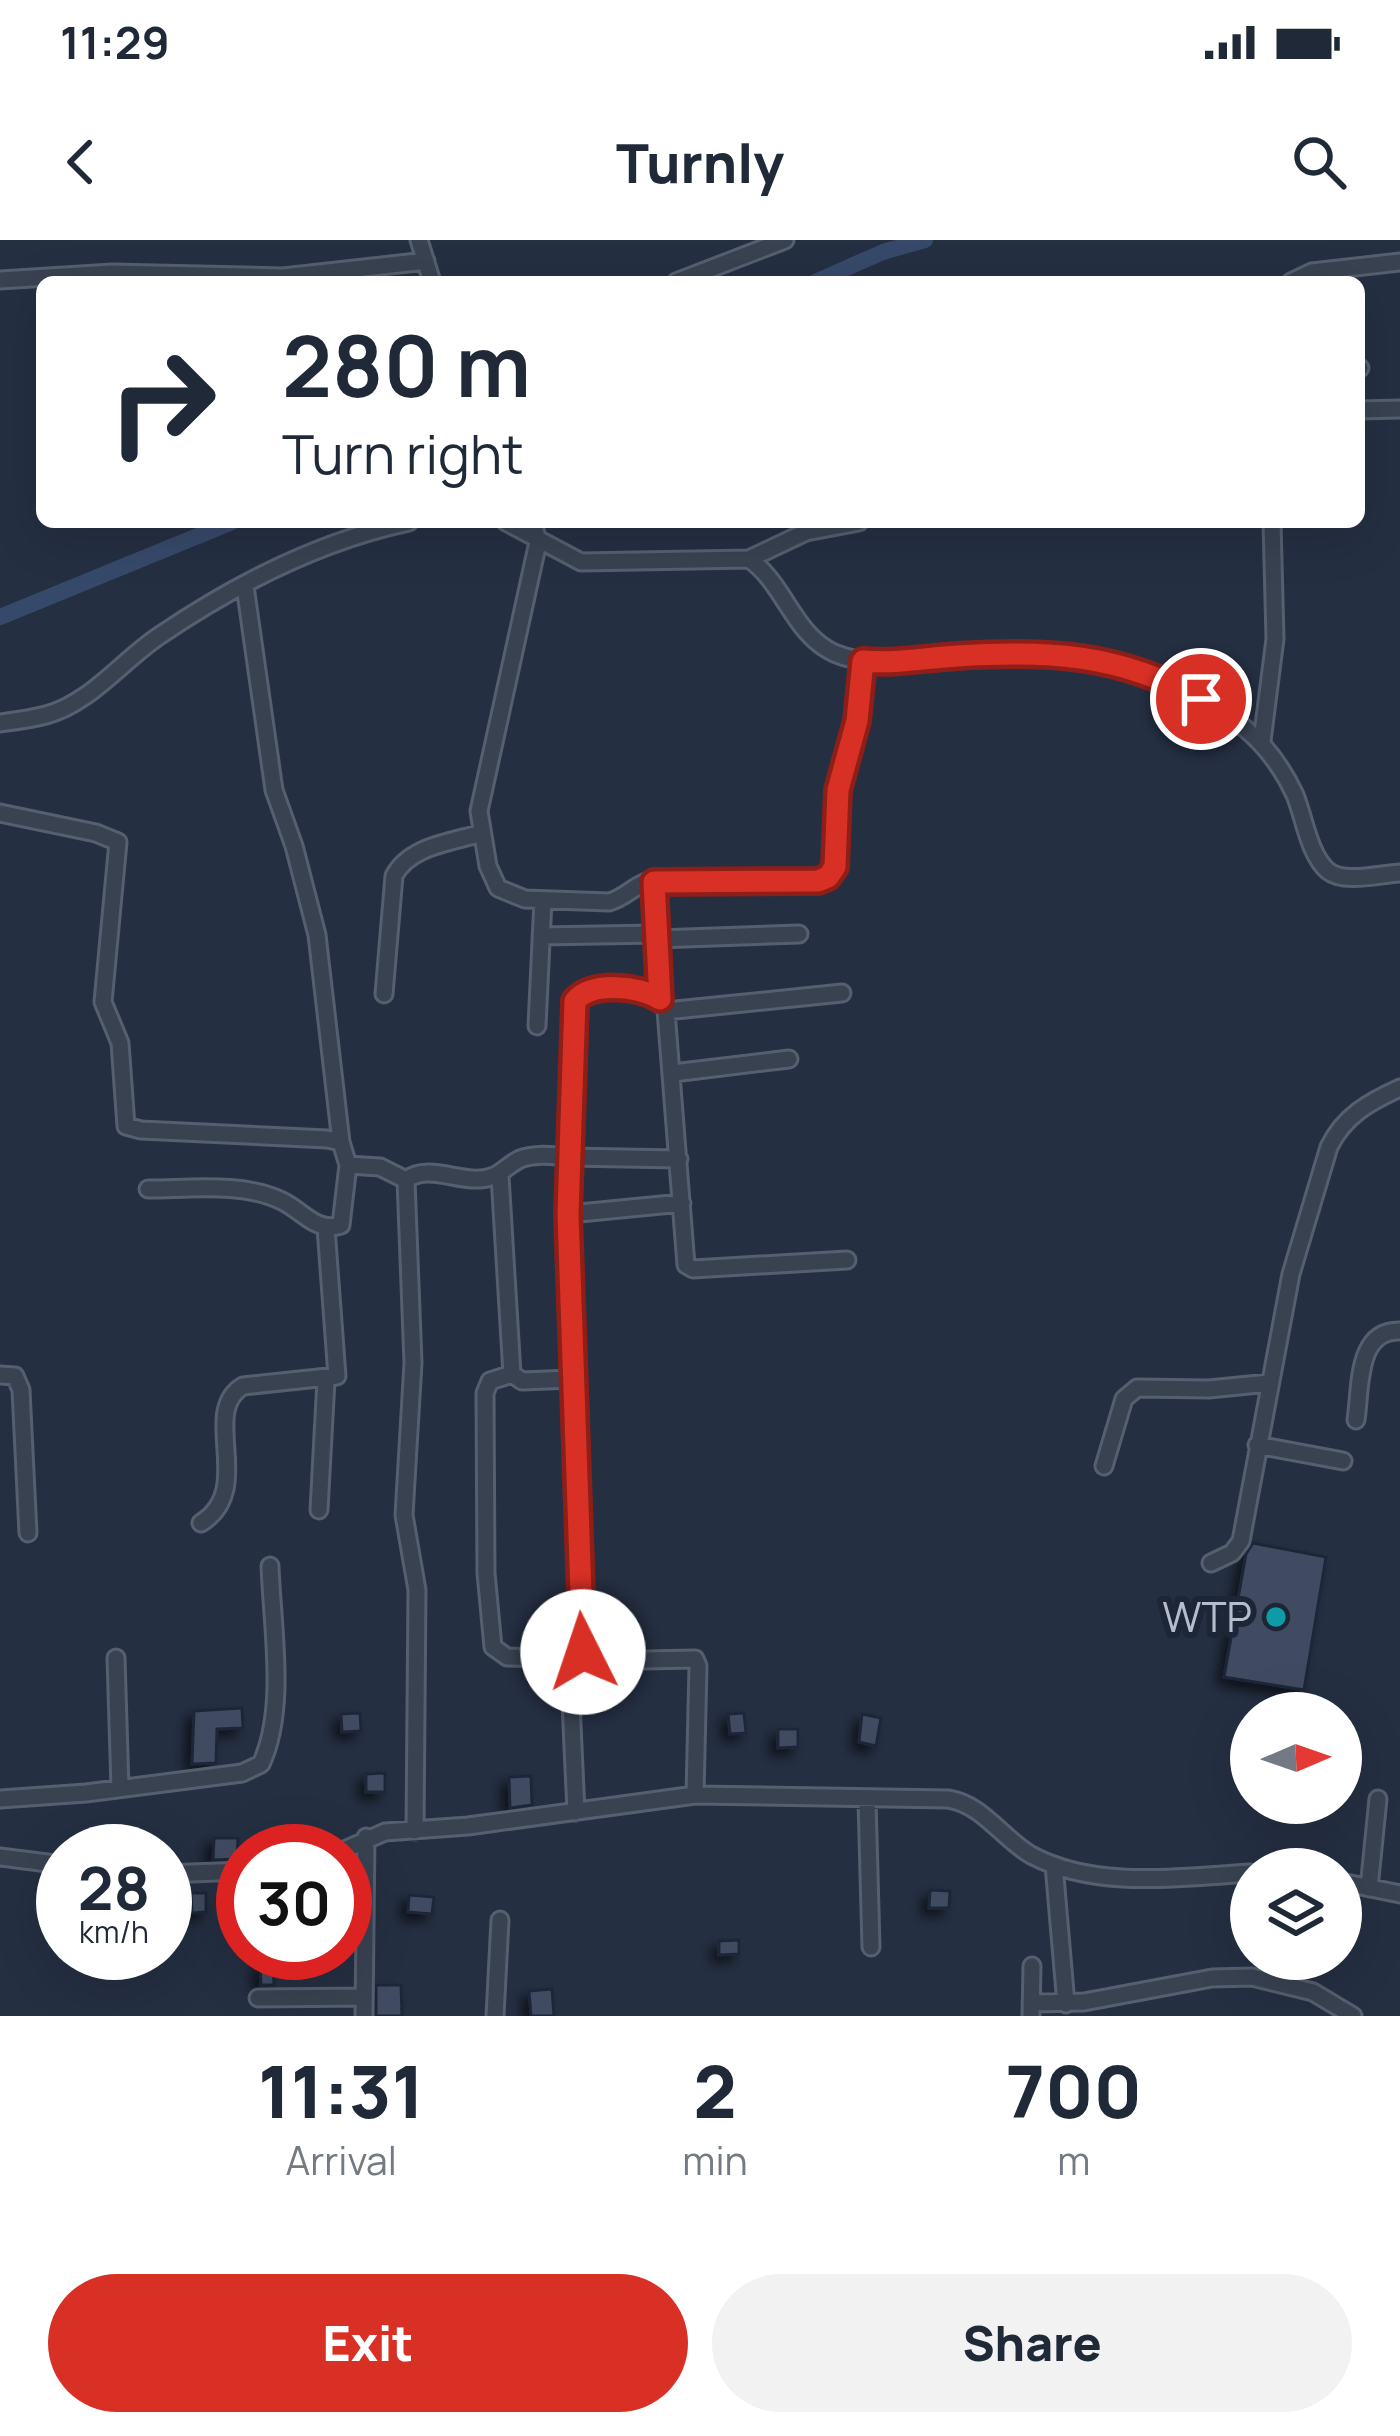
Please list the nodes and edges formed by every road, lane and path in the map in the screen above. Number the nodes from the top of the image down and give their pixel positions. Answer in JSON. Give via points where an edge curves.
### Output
{"nodes":[{"id":1,"x":419,"y":240,"type":"edge"},
{"id":2,"x":785,"y":240,"type":"edge"},
{"id":3,"x":425,"y":261,"type":"junction"},
{"id":4,"x":1400,"y":262,"type":"edge"},
{"id":5,"x":64,"y":276,"type":"edge"},
{"id":6,"x":167,"y":276,"type":"edge"},
{"id":7,"x":301,"y":276,"type":"edge"},
{"id":8,"x":430,"y":276,"type":"edge"},
{"id":9,"x":692,"y":276,"type":"edge"},
{"id":10,"x":1304,"y":276,"type":"edge"},
{"id":11,"x":36,"y":278,"type":"edge"},
{"id":12,"x":0,"y":280,"type":"edge"},
{"id":13,"x":1400,"y":409,"type":"edge"},
{"id":14,"x":1365,"y":410,"type":"edge"},
{"id":15,"x":379,"y":528,"type":"edge"},
{"id":16,"x":516,"y":528,"type":"edge"},
{"id":17,"x":534,"y":528,"type":"edge"},
{"id":18,"x":827,"y":528,"type":"edge"},
{"id":19,"x":1272,"y":528,"type":"edge"},
{"id":20,"x":538,"y":542,"type":"junction"},
{"id":21,"x":749,"y":560,"type":"junction"},
{"id":22,"x":245,"y":586,"type":"junction"},
{"id":23,"x":863,"y":661,"type":"junction"},
{"id":24,"x":0,"y":724,"type":"edge"},
{"id":25,"x":1262,"y":741,"type":"junction"},
{"id":26,"x":0,"y":813,"type":"edge"},
{"id":27,"x":482,"y":832,"type":"junction"},
{"id":28,"x":1400,"y":873,"type":"edge"},
{"id":29,"x":654,"y":882,"type":"junction"},
{"id":30,"x":543,"y":900,"type":"junction"},
{"id":31,"x":799,"y":934,"type":"dead end"},
{"id":32,"x":542,"y":936,"type":"junction"},
{"id":33,"x":657,"y":936,"type":"junction"},
{"id":34,"x":842,"y":993,"type":"dead end"},
{"id":35,"x":384,"y":994,"type":"dead end"},
{"id":36,"x":663,"y":1005,"type":"junction"},
{"id":37,"x":537,"y":1026,"type":"dead end"},
{"id":38,"x":789,"y":1059,"type":"dead end"},
{"id":39,"x":673,"y":1072,"type":"junction"},
{"id":40,"x":1400,"y":1088,"type":"edge"},
{"id":41,"x":341,"y":1142,"type":"junction"},
{"id":42,"x":568,"y":1157,"type":"junction"},
{"id":43,"x":680,"y":1159,"type":"junction"},
{"id":44,"x":348,"y":1165,"type":"junction"},
{"id":45,"x":500,"y":1176,"type":"junction"},
{"id":46,"x":406,"y":1180,"type":"junction"},
{"id":47,"x":148,"y":1189,"type":"dead end"},
{"id":48,"x":682,"y":1203,"type":"junction"},
{"id":49,"x":568,"y":1214,"type":"junction"},
{"id":50,"x":326,"y":1228,"type":"junction"},
{"id":51,"x":847,"y":1260,"type":"dead end"},
{"id":52,"x":1400,"y":1331,"type":"edge"},
{"id":53,"x":512,"y":1374,"type":"junction"},
{"id":54,"x":0,"y":1375,"type":"edge"},
{"id":55,"x":572,"y":1379,"type":"junction"},
{"id":56,"x":326,"y":1380,"type":"junction"},
{"id":57,"x":1269,"y":1383,"type":"junction"},
{"id":58,"x":1356,"y":1420,"type":"dead end"},
{"id":59,"x":1257,"y":1444,"type":"junction"},
{"id":60,"x":1343,"y":1460,"type":"dead end"},
{"id":61,"x":1104,"y":1466,"type":"dead end"},
{"id":62,"x":319,"y":1510,"type":"dead end"},
{"id":63,"x":201,"y":1523,"type":"dead end"},
{"id":64,"x":28,"y":1533,"type":"dead end"},
{"id":65,"x":1211,"y":1563,"type":"dead end"},
{"id":66,"x":270,"y":1566,"type":"dead end"},
{"id":67,"x":116,"y":1658,"type":"dead end"},
{"id":68,"x":578,"y":1659,"type":"junction"},
{"id":69,"x":120,"y":1788,"type":"junction"},
{"id":70,"x":695,"y":1796,"type":"junction"},
{"id":71,"x":0,"y":1799,"type":"edge"},
{"id":72,"x":1378,"y":1799,"type":"dead end"},
{"id":73,"x":867,"y":1800,"type":"junction"},
{"id":74,"x":576,"y":1812,"type":"junction"},
{"id":75,"x":415,"y":1831,"type":"junction"},
{"id":76,"x":372,"y":1837,"type":"edge"},
{"id":77,"x":0,"y":1858,"type":"edge"},
{"id":78,"x":36,"y":1862,"type":"edge"},
{"id":79,"x":1054,"y":1865,"type":"junction"},
{"id":80,"x":1230,"y":1874,"type":"edge"},
{"id":81,"x":1362,"y":1886,"type":"edge"},
{"id":82,"x":1369,"y":1888,"type":"junction"},
{"id":83,"x":1400,"y":1894,"type":"edge"},
{"id":84,"x":500,"y":1920,"type":"dead end"},
{"id":85,"x":871,"y":1947,"type":"dead end"},
{"id":86,"x":1032,"y":1966,"type":"dead end"},
{"id":87,"x":364,"y":1980,"type":"edge"},
{"id":88,"x":364,"y":1997,"type":"junction"},
{"id":89,"x":258,"y":1998,"type":"dead end"},
{"id":90,"x":1066,"y":2003,"type":"junction"},
{"id":91,"x":1031,"y":2009,"type":"edge"},
{"id":92,"x":364,"y":2016,"type":"edge"},
{"id":93,"x":495,"y":2016,"type":"edge"},
{"id":94,"x":1353,"y":2016,"type":"edge"}],
"edges":[{"from":1,"to":3,"type":"street"},
{"from":2,"to":9,"type":"street"},
{"from":3,"to":7,"type":"street"},
{"from":3,"to":8,"type":"street"},
{"from":4,"to":10,"type":"street"},
{"from":5,"to":6,"type":"street"},
{"from":11,"to":12,"type":"street"},
{"from":13,"to":14,"type":"street"},
{"from":15,"to":22,"type":"street"},
{"from":16,"to":20,"type":"street"},
{"from":17,"to":20,"type":"street"},
{"from":18,"to":21,"type":"street"},
{"from":19,"to":25,"type":"street","via":[[1275,640]]},
{"from":20,"to":21,"type":"street","via":[[581,562]]},
{"from":20,"to":27,"type":"street","via":[[479,811]]},
{"from":21,"to":23,"type":"street","via":[[768,572],[806,633]]},
{"from":22,"to":24,"type":"street","via":[[155,638],[50,715]]},
{"from":22,"to":41,"type":"street","via":[[274,790],[316,935]]},
{"from":23,"to":25,"type":"street","via":[[1112,661],[1172,683]]},
{"from":23,"to":29,"type":"street","via":[[828,877]]},
{"from":25,"to":28,"type":"street","via":[[1330,872]]},
{"from":26,"to":41,"type":"street","via":[[118,842],[103,1002],[120,1043],[126,1126]]},
{"from":27,"to":30,"type":"street","via":[[498,888]]},
{"from":27,"to":35,"type":"street","via":[[400,864]]},
{"from":29,"to":30,"type":"street","via":[[609,902]]},
{"from":29,"to":33,"type":"street"},
{"from":30,"to":32,"type":"street"},
{"from":31,"to":33,"type":"street"},
{"from":32,"to":33,"type":"street"},
{"from":32,"to":37,"type":"street"},
{"from":33,"to":36,"type":"street"},
{"from":34,"to":36,"type":"street"},
{"from":36,"to":39,"type":"street"},
{"from":36,"to":42,"type":"street","via":[[652,994],[597,988],[575,1001]]},
{"from":38,"to":39,"type":"street"},
{"from":39,"to":43,"type":"street"},
{"from":40,"to":57,"type":"street","via":[[1360,1107],[1335,1133],[1291,1274]]},
{"from":41,"to":44,"type":"street"},
{"from":42,"to":43,"type":"street"},
{"from":42,"to":45,"type":"street","via":[[532,1156]]},
{"from":42,"to":49,"type":"street"},
{"from":43,"to":48,"type":"street"},
{"from":44,"to":46,"type":"street","via":[[380,1167]]},
{"from":44,"to":50,"type":"street","via":[[341,1225]]},
{"from":45,"to":46,"type":"street","via":[[418,1173]]},
{"from":45,"to":53,"type":"street"},
{"from":46,"to":75,"type":"street","via":[[413,1363],[404,1515],[417,1590]]},
{"from":47,"to":50,"type":"street","via":[[264,1195]]},
{"from":48,"to":49,"type":"street"},
{"from":48,"to":51,"type":"street","via":[[682,1258],[693,1269]]},
{"from":49,"to":55,"type":"street"},
{"from":50,"to":56,"type":"street","via":[[339,1366]]},
{"from":52,"to":58,"type":"street","via":[[1384,1331],[1367,1347]]},
{"from":53,"to":55,"type":"street","via":[[522,1381]]},
{"from":53,"to":68,"type":"street","via":[[490,1381],[485,1394],[491,1637],[507,1658]]},
{"from":54,"to":64,"type":"street","via":[[15,1376],[21,1390]]},
{"from":55,"to":68,"type":"street"},
{"from":56,"to":62,"type":"street"},
{"from":56,"to":63,"type":"street","via":[[232,1393],[227,1490]]},
{"from":57,"to":59,"type":"street"},
{"from":57,"to":61,"type":"street","via":[[1137,1388],[1124,1399]]},
{"from":59,"to":60,"type":"street"},
{"from":59,"to":65,"type":"street","via":[[1241,1541]]},
{"from":66,"to":69,"type":"street","via":[[275,1711],[261,1764]]},
{"from":67,"to":69,"type":"street"},
{"from":68,"to":70,"type":"street","via":[[694,1660]]},
{"from":68,"to":74,"type":"street"},
{"from":69,"to":71,"type":"street"},
{"from":70,"to":73,"type":"street"},
{"from":70,"to":74,"type":"street"},
{"from":72,"to":82,"type":"street"},
{"from":73,"to":79,"type":"street","via":[[961,1801]]},
{"from":73,"to":85,"type":"street"},
{"from":74,"to":75,"type":"street"},
{"from":75,"to":76,"type":"street"},
{"from":77,"to":78,"type":"street"},
{"from":79,"to":80,"type":"street","via":[[1123,1878]]},
{"from":79,"to":90,"type":"street"},
{"from":81,"to":82,"type":"street"},
{"from":82,"to":83,"type":"street"},
{"from":84,"to":93,"type":"street"},
{"from":86,"to":91,"type":"street"},
{"from":87,"to":88,"type":"street"},
{"from":88,"to":89,"type":"street"},
{"from":88,"to":92,"type":"street"},
{"from":90,"to":91,"type":"street"},
{"from":90,"to":94,"type":"street","via":[[1252,1977],[1313,1992]]}]}
